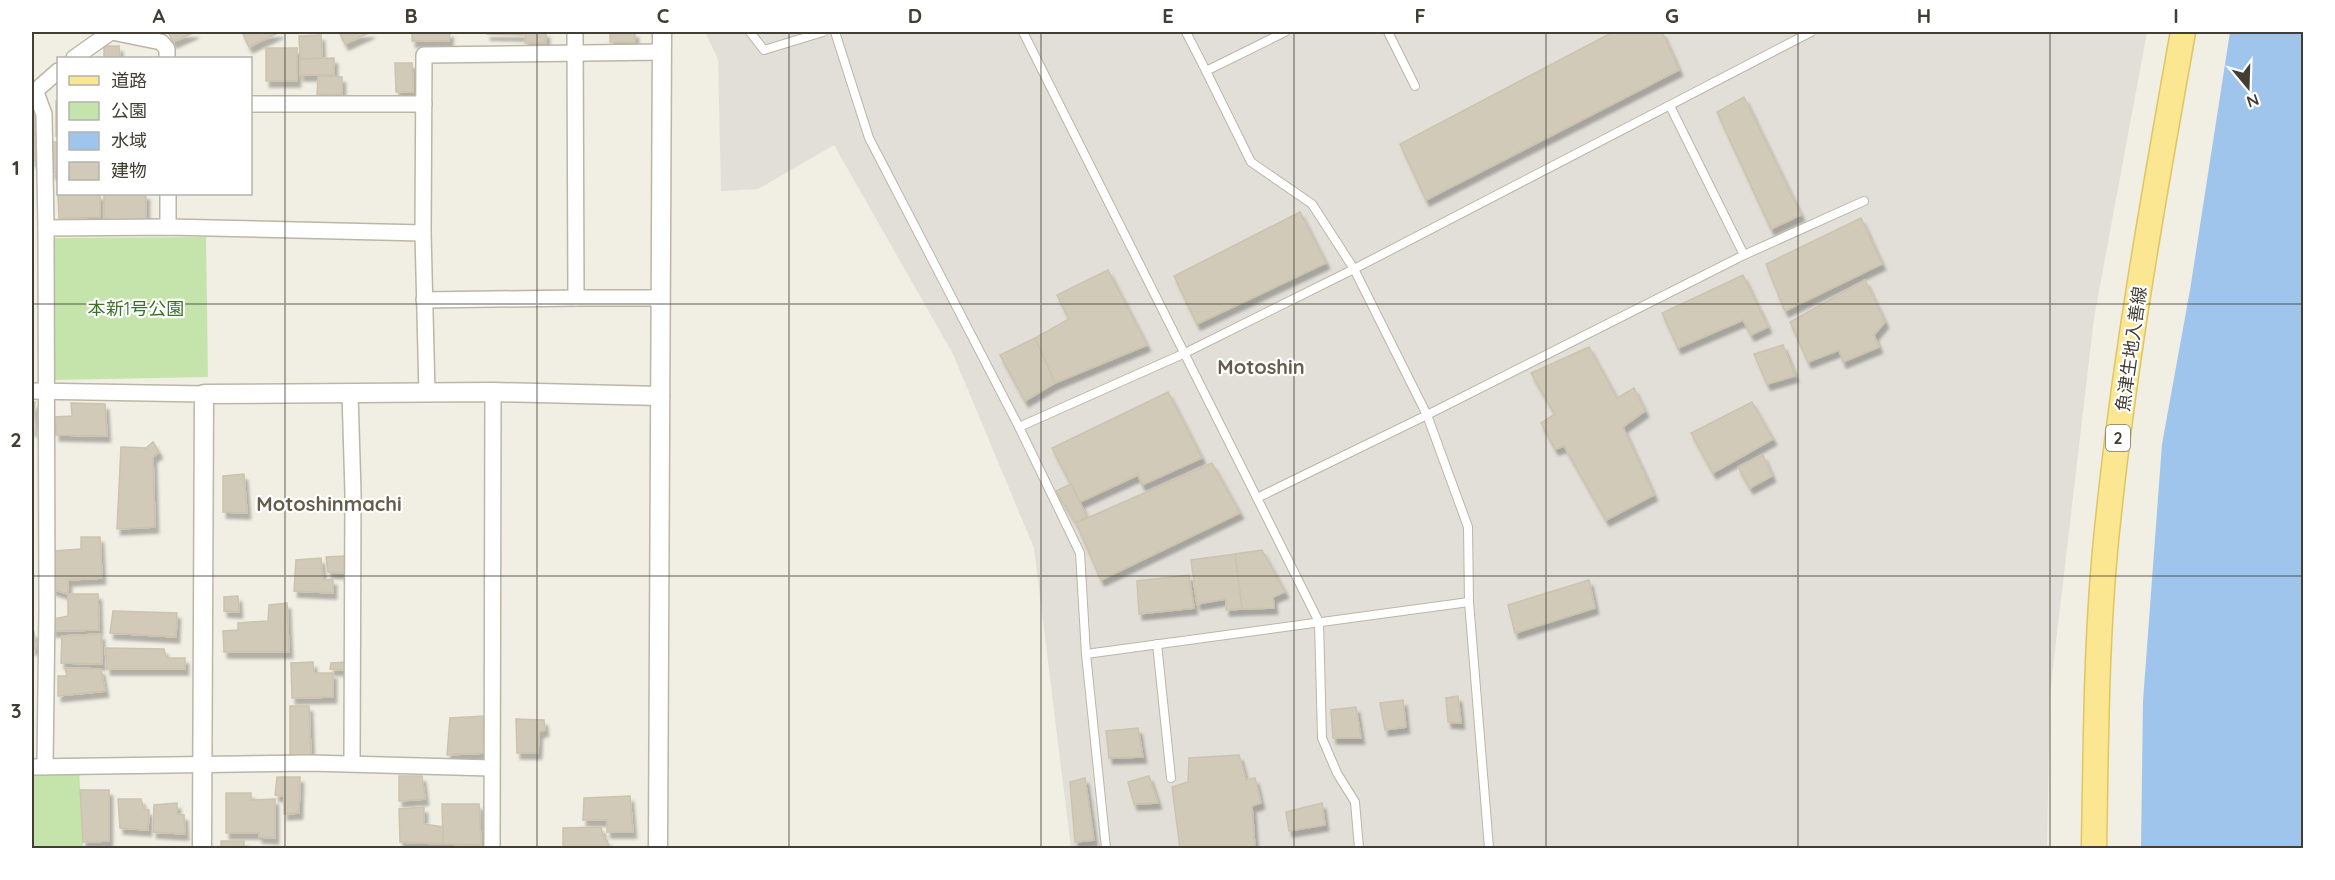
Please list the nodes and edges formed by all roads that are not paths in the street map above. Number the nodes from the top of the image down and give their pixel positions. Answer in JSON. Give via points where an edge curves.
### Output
{"nodes":[{"id":1,"x":112,"y":32,"type":"edge"},
{"id":2,"x":575,"y":32,"type":"edge"},
{"id":3,"x":662,"y":32,"type":"edge"},
{"id":4,"x":750,"y":32,"type":"edge"},
{"id":5,"x":823,"y":32,"type":"edge"},
{"id":6,"x":835,"y":32,"type":"edge"},
{"id":7,"x":1023,"y":32,"type":"edge"},
{"id":8,"x":1186,"y":32,"type":"edge"},
{"id":9,"x":1285,"y":32,"type":"edge"},
{"id":10,"x":1388,"y":32,"type":"edge"},
{"id":11,"x":1811,"y":32,"type":"edge"},
{"id":12,"x":2183,"y":32,"type":"edge"},
{"id":13,"x":662,"y":52,"type":"junction"},
{"id":14,"x":575,"y":53,"type":"junction"},
{"id":15,"x":75,"y":57,"type":"edge"},
{"id":16,"x":167,"y":57,"type":"edge"},
{"id":17,"x":1206,"y":70,"type":"junction"},
{"id":18,"x":57,"y":72,"type":"edge"},
{"id":19,"x":1415,"y":86,"type":"dead end"},
{"id":20,"x":33,"y":92,"type":"edge"},
{"id":21,"x":252,"y":104,"type":"edge"},
{"id":22,"x":424,"y":104,"type":"junction"},
{"id":23,"x":1670,"y":106,"type":"junction"},
{"id":24,"x":168,"y":195,"type":"edge"},
{"id":25,"x":1864,"y":201,"type":"dead end"},
{"id":26,"x":168,"y":227,"type":"junction"},
{"id":27,"x":46,"y":228,"type":"junction"},
{"id":28,"x":423,"y":233,"type":"junction"},
{"id":29,"x":1744,"y":255,"type":"junction"},
{"id":30,"x":1354,"y":269,"type":"junction"},
{"id":31,"x":576,"y":298,"type":"junction"},
{"id":32,"x":661,"y":298,"type":"junction"},
{"id":33,"x":424,"y":300,"type":"junction"},
{"id":34,"x":1183,"y":354,"type":"junction"},
{"id":35,"x":39,"y":391,"type":"edge"},
{"id":36,"x":493,"y":392,"type":"junction"},
{"id":37,"x":350,"y":393,"type":"junction"},
{"id":38,"x":427,"y":393,"type":"junction"},
{"id":39,"x":204,"y":394,"type":"junction"},
{"id":40,"x":660,"y":396,"type":"junction"},
{"id":41,"x":1428,"y":416,"type":"junction"},
{"id":42,"x":1019,"y":427,"type":"junction"},
{"id":43,"x":1257,"y":498,"type":"junction"},
{"id":44,"x":1468,"y":602,"type":"junction"},
{"id":45,"x":1319,"y":622,"type":"junction"},
{"id":46,"x":1157,"y":644,"type":"junction"},
{"id":47,"x":1086,"y":654,"type":"junction"},
{"id":48,"x":352,"y":763,"type":"junction"},
{"id":49,"x":203,"y":764,"type":"junction"},
{"id":50,"x":38,"y":767,"type":"edge"},
{"id":51,"x":491,"y":768,"type":"junction"},
{"id":52,"x":1171,"y":778,"type":"dead end"},
{"id":53,"x":202,"y":849,"type":"edge"},
{"id":54,"x":492,"y":849,"type":"edge"},
{"id":55,"x":658,"y":849,"type":"edge"},
{"id":56,"x":1106,"y":849,"type":"edge"},
{"id":57,"x":1359,"y":849,"type":"edge"},
{"id":58,"x":1489,"y":849,"type":"edge"},
{"id":59,"x":2094,"y":849,"type":"edge"}],
"edges":[{"from":1,"to":15,"type":"street"},
{"from":1,"to":16,"type":"street","via":[[161,42]]},
{"from":2,"to":14,"type":"street"},
{"from":3,"to":13,"type":"street"},
{"from":4,"to":5,"type":"lane","via":[[764,50]]},
{"from":6,"to":42,"type":"lane","via":[[869,138]]},
{"from":7,"to":34,"type":"lane"},
{"from":8,"to":17,"type":"lane"},
{"from":9,"to":17,"type":"lane"},
{"from":10,"to":19,"type":"lane"},
{"from":11,"to":23,"type":"lane"},
{"from":12,"to":59,"type":"main road","name":"魚津生地入善線","number":"2","via":[[2128,352],[2108,522],[2099,628]]},
{"from":13,"to":14,"type":"street"},
{"from":13,"to":32,"type":"street"},
{"from":14,"to":22,"type":"street","via":[[424,55]]},
{"from":14,"to":31,"type":"street"},
{"from":17,"to":30,"type":"lane","via":[[1251,162],[1312,204]]},
{"from":18,"to":20,"type":"street"},
{"from":20,"to":27,"type":"street","via":[[44,114]]},
{"from":21,"to":22,"type":"street"},
{"from":22,"to":28,"type":"street"},
{"from":23,"to":29,"type":"lane"},
{"from":23,"to":30,"type":"lane"},
{"from":24,"to":26,"type":"street"},
{"from":25,"to":29,"type":"lane"},
{"from":26,"to":27,"type":"street"},
{"from":26,"to":28,"type":"street"},
{"from":27,"to":35,"type":"street"},
{"from":28,"to":33,"type":"street"},
{"from":29,"to":41,"type":"lane"},
{"from":30,"to":34,"type":"lane"},
{"from":30,"to":41,"type":"lane"},
{"from":31,"to":32,"type":"street"},
{"from":31,"to":33,"type":"street"},
{"from":32,"to":40,"type":"street"},
{"from":33,"to":38,"type":"street"},
{"from":34,"to":42,"type":"lane"},
{"from":34,"to":43,"type":"lane"},
{"from":35,"to":39,"type":"street"},
{"from":35,"to":50,"type":"street","via":[[47,611]]},
{"from":36,"to":38,"type":"street"},
{"from":36,"to":40,"type":"street"},
{"from":36,"to":51,"type":"street"},
{"from":37,"to":38,"type":"street"},
{"from":37,"to":39,"type":"street"},
{"from":37,"to":48,"type":"street"},
{"from":39,"to":49,"type":"street"},
{"from":40,"to":55,"type":"street"},
{"from":41,"to":43,"type":"lane"},
{"from":41,"to":44,"type":"lane","via":[[1468,527]]},
{"from":42,"to":47,"type":"lane","via":[[1080,553]]},
{"from":43,"to":45,"type":"lane"},
{"from":44,"to":45,"type":"lane"},
{"from":44,"to":58,"type":"lane"},
{"from":45,"to":46,"type":"lane"},
{"from":45,"to":57,"type":"lane","via":[[1322,738],[1355,802]]},
{"from":46,"to":47,"type":"lane"},
{"from":46,"to":52,"type":"lane"},
{"from":47,"to":56,"type":"lane"},
{"from":48,"to":49,"type":"street"},
{"from":48,"to":51,"type":"street"},
{"from":49,"to":50,"type":"street"},
{"from":49,"to":53,"type":"street"},
{"from":51,"to":54,"type":"street"}]}
